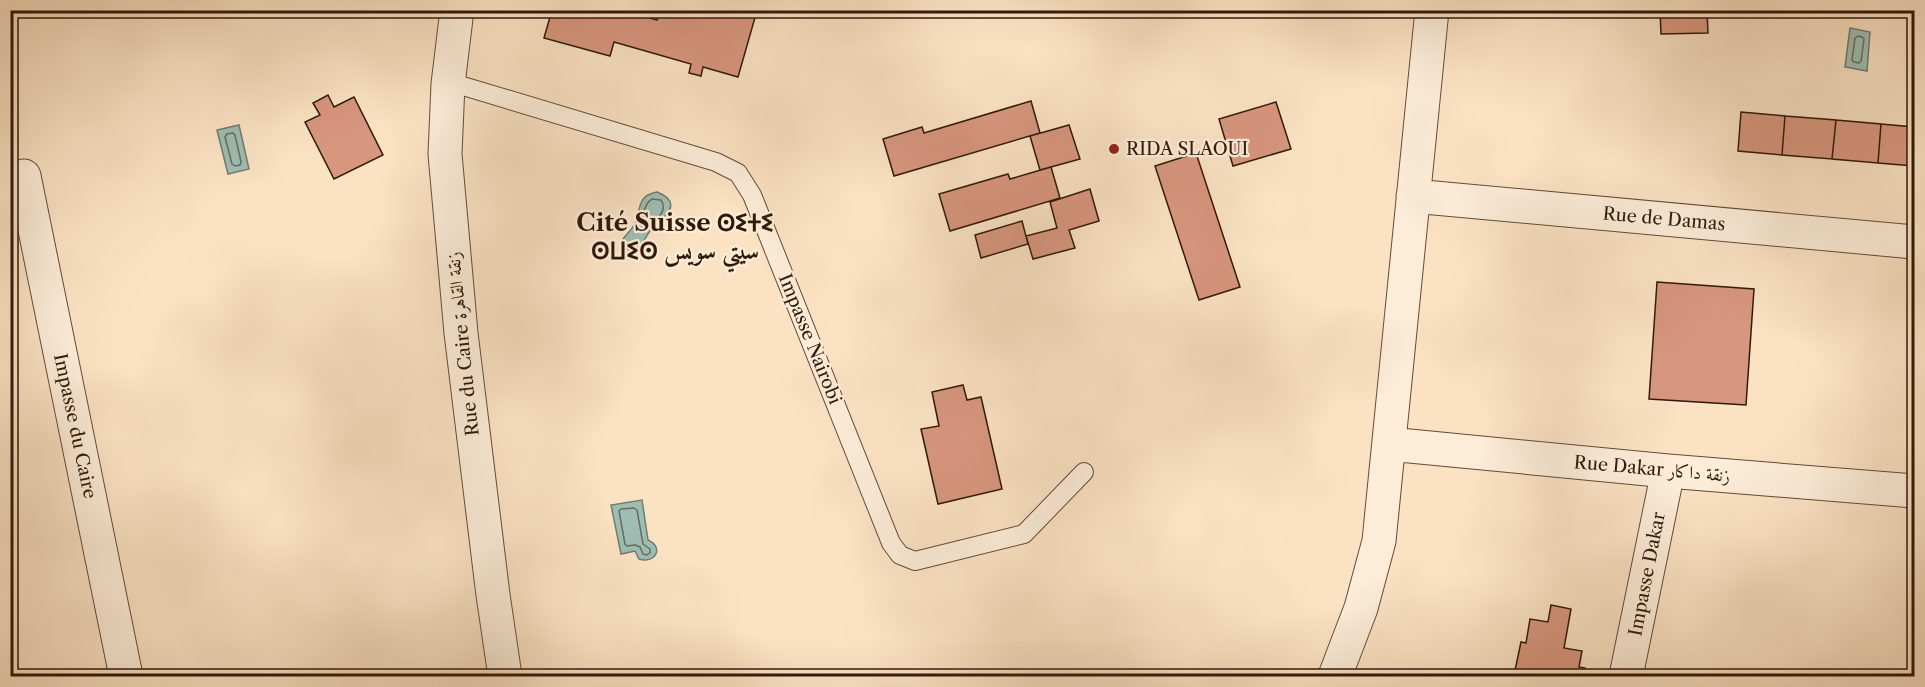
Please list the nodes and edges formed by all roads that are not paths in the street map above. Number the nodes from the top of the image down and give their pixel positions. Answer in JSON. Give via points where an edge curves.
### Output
{"nodes":[{"id":1,"x":457,"y":10,"type":"edge"},
{"id":2,"x":1432,"y":10,"type":"edge"},
{"id":3,"x":448,"y":84,"type":"junction"},
{"id":4,"x":24,"y":176,"type":"dead end"},
{"id":5,"x":1413,"y":196,"type":"junction"},
{"id":6,"x":1914,"y":242,"type":"edge"},
{"id":7,"x":1389,"y":444,"type":"junction"},
{"id":8,"x":1668,"y":471,"type":"junction"},
{"id":9,"x":1084,"y":472,"type":"dead end"},
{"id":10,"x":1914,"y":491,"type":"edge"},
{"id":11,"x":126,"y":676,"type":"edge"},
{"id":12,"x":506,"y":676,"type":"edge"},
{"id":13,"x":1335,"y":676,"type":"edge"},
{"id":14,"x":1626,"y":676,"type":"edge"}],
"edges":[{"from":1,"to":3,"type":"street","name":"Rue du Caire زنقة القاهرة"},
{"from":2,"to":5,"type":"street"},
{"from":3,"to":9,"type":"lane","name":"Impasse Nairobi","via":[[716,162],[738,173],[752,195],[891,543],[900,555],[915,561],[1024,534]]},
{"from":3,"to":12,"type":"street","name":"Rue du Caire زنقة القاهرة","via":[[445,154],[460,333]]},
{"from":4,"to":11,"type":"street","name":"Impasse du Caire"},
{"from":5,"to":6,"type":"street","name":"Rue de Damas"},
{"from":5,"to":7,"type":"street"},
{"from":7,"to":8,"type":"street","name":"Rue Dakar زنقة داكار"},
{"from":7,"to":13,"type":"street","via":[[1378,541],[1361,608]]},
{"from":8,"to":10,"type":"street","name":"Rue Dakar زنقة داكار"},
{"from":8,"to":14,"type":"street","name":"Impasse Dakar"}]}
